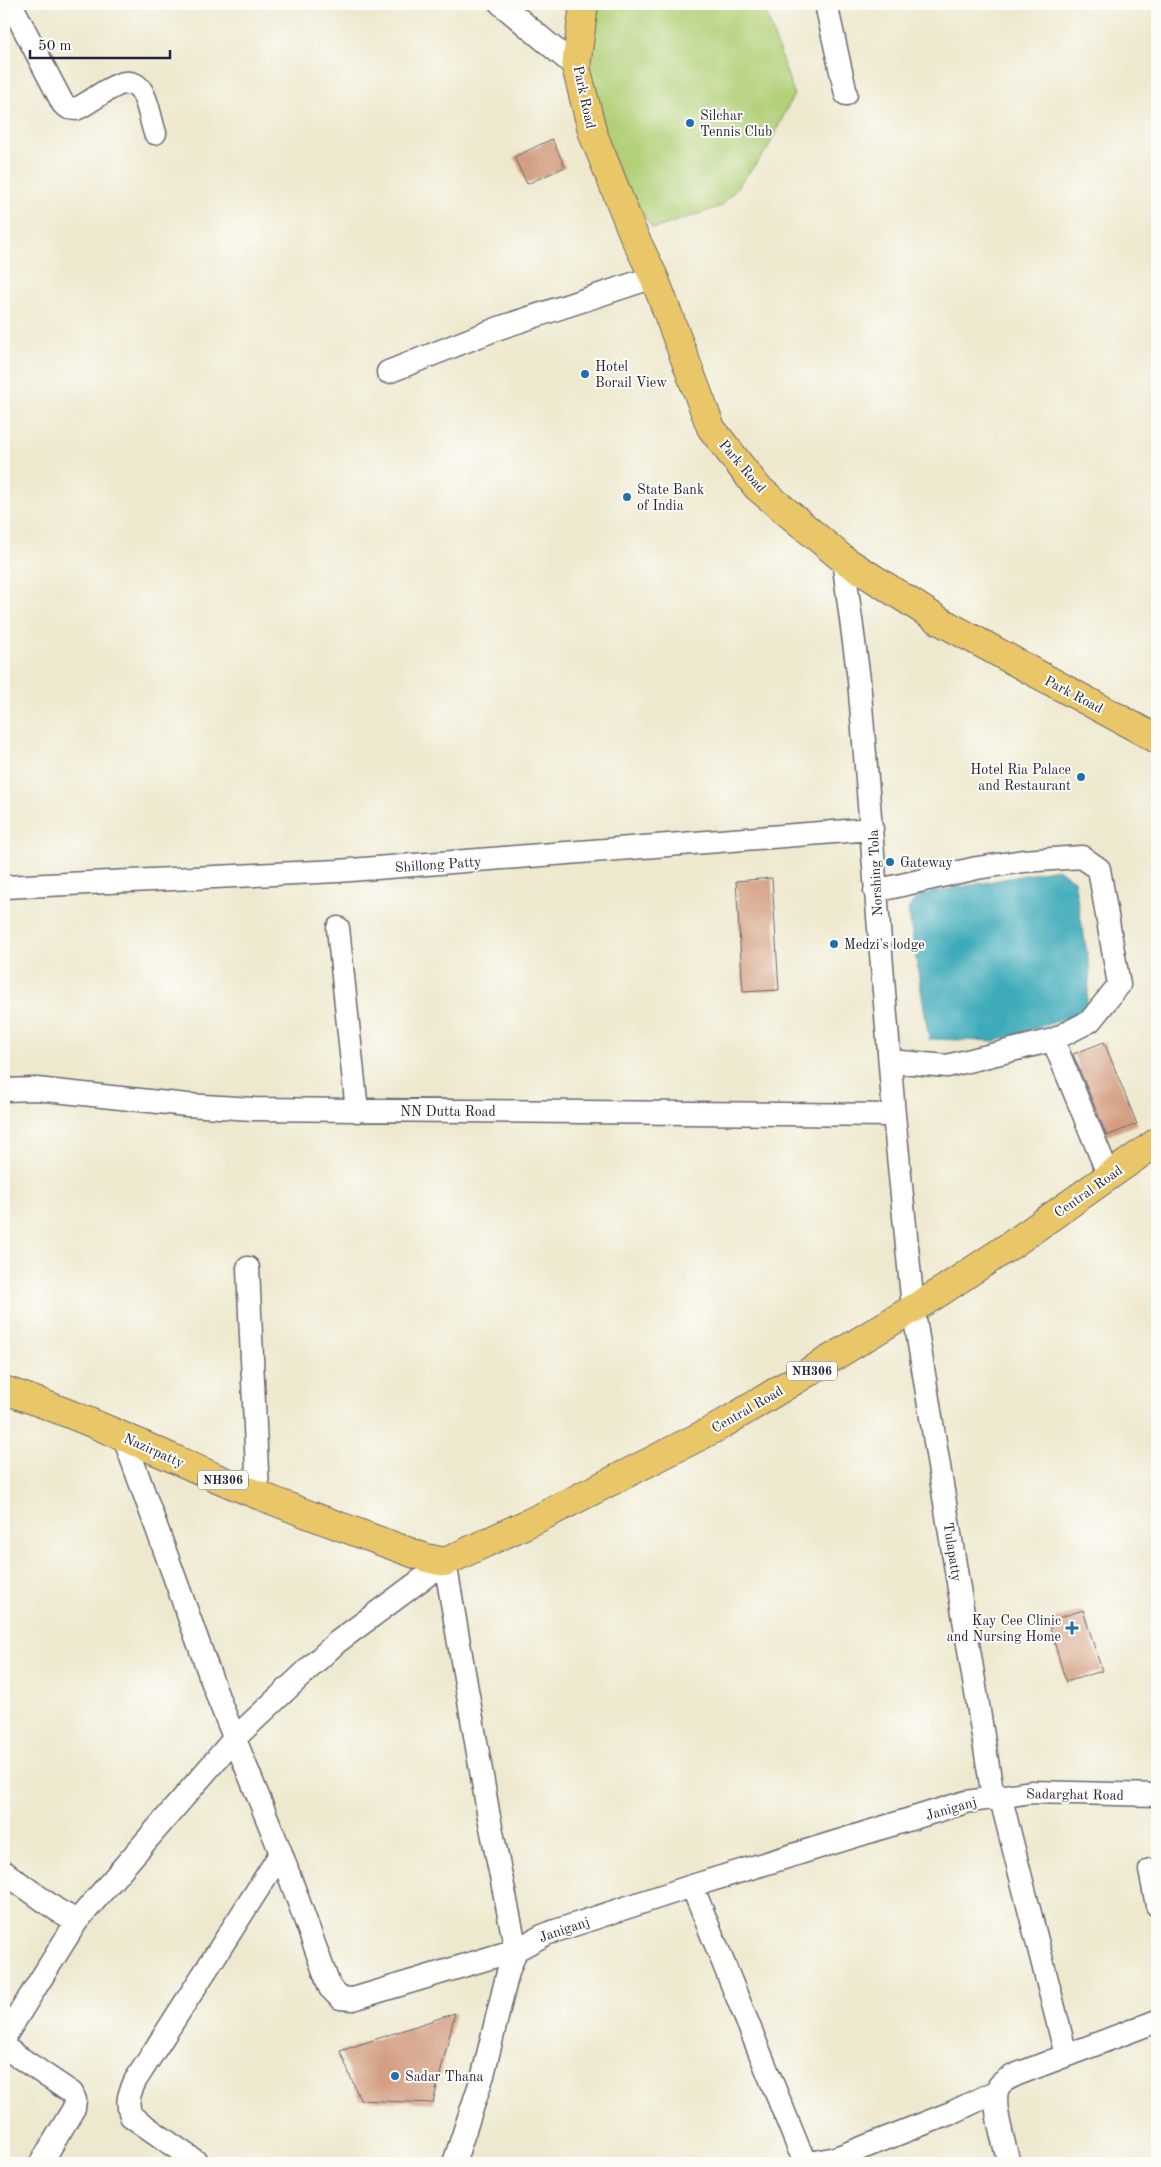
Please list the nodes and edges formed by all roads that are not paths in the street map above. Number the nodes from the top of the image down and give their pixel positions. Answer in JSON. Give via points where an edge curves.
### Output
{"nodes":[{"id":1,"x":11,"y":4,"type":"edge"},
{"id":2,"x":501,"y":4,"type":"edge"},
{"id":3,"x":584,"y":4,"type":"edge"},
{"id":4,"x":826,"y":4,"type":"edge"},
{"id":5,"x":576,"y":67,"type":"junction"},
{"id":6,"x":846,"y":94,"type":"dead end"},
{"id":7,"x":155,"y":133,"type":"dead end"},
{"id":8,"x":654,"y":277,"type":"junction"},
{"id":9,"x":388,"y":372,"type":"dead end"},
{"id":10,"x":843,"y":560,"type":"junction"},
{"id":11,"x":1157,"y":739,"type":"edge"},
{"id":12,"x":872,"y":829,"type":"junction"},
{"id":13,"x":4,"y":887,"type":"edge"},
{"id":14,"x":875,"y":890,"type":"junction"},
{"id":15,"x":338,"y":928,"type":"dead end"},
{"id":16,"x":1053,"y":1040,"type":"junction"},
{"id":17,"x":890,"y":1061,"type":"junction"},
{"id":18,"x":4,"y":1090,"type":"edge"},
{"id":19,"x":357,"y":1111,"type":"junction"},
{"id":20,"x":894,"y":1115,"type":"junction"},
{"id":21,"x":1157,"y":1142,"type":"edge"},
{"id":22,"x":1109,"y":1176,"type":"junction"},
{"id":23,"x":248,"y":1268,"type":"dead end"},
{"id":24,"x":913,"y":1307,"type":"junction"},
{"id":25,"x":4,"y":1390,"type":"edge"},
{"id":26,"x":123,"y":1435,"type":"junction"},
{"id":27,"x":258,"y":1494,"type":"junction"},
{"id":28,"x":445,"y":1562,"type":"junction"},
{"id":29,"x":234,"y":1739,"type":"junction"},
{"id":30,"x":1157,"y":1795,"type":"edge"},
{"id":31,"x":996,"y":1796,"type":"junction"},
{"id":32,"x":281,"y":1853,"type":"junction"},
{"id":33,"x":1150,"y":1870,"type":"dead end"},
{"id":34,"x":4,"y":1872,"type":"edge"},
{"id":35,"x":692,"y":1886,"type":"junction"},
{"id":36,"x":1157,"y":1905,"type":"edge"},
{"id":37,"x":77,"y":1921,"type":"junction"},
{"id":38,"x":516,"y":1950,"type":"junction"},
{"id":39,"x":1157,"y":2021,"type":"edge"},
{"id":40,"x":4,"y":2038,"type":"edge"},
{"id":41,"x":4,"y":2047,"type":"edge"},
{"id":42,"x":1066,"y":2055,"type":"junction"},
{"id":43,"x":996,"y":2092,"type":"junction"},
{"id":44,"x":41,"y":2163,"type":"edge"},
{"id":45,"x":198,"y":2163,"type":"edge"},
{"id":46,"x":454,"y":2163,"type":"edge"},
{"id":47,"x":811,"y":2163,"type":"edge"},
{"id":48,"x":1009,"y":2163,"type":"edge"}],
"edges":[{"from":1,"to":7,"type":"street","via":[[63,104],[76,109],[121,82],[131,81],[140,87]]},
{"from":2,"to":5,"type":"street"},
{"from":3,"to":5,"type":"main road","name":"Park Road"},
{"from":4,"to":6,"type":"street"},
{"from":5,"to":8,"type":"main road","name":"Park Road","via":[[593,134]]},
{"from":8,"to":9,"type":"street","via":[[500,328]]},
{"from":8,"to":10,"type":"main road","name":"Park Road","via":[[712,428],[757,487]]},
{"from":10,"to":11,"type":"main road","name":"Park Road","via":[[940,621]]},
{"from":10,"to":12,"type":"street","name":"Norshing Tola","via":[[859,680]]},
{"from":12,"to":13,"type":"street","name":"Shillong Patty","via":[[338,871]]},
{"from":12,"to":14,"type":"street","name":"Norshing Tola"},
{"from":14,"to":16,"type":"street","via":[[1023,861],[1082,857],[1099,869],[1119,985],[1090,1021]]},
{"from":14,"to":17,"type":"street","name":"Norshing Tola"},
{"from":15,"to":19,"type":"street"},
{"from":16,"to":17,"type":"street","via":[[947,1066]]},
{"from":16,"to":22,"type":"street"},
{"from":17,"to":20,"type":"street","name":"Norshing Tola"},
{"from":18,"to":19,"type":"street","name":"NN Dutta Road","via":[[36,1089],[253,1109]]},
{"from":19,"to":20,"type":"street","name":"NN Dutta Road"},
{"from":20,"to":24,"type":"street","name":"Norshing Tola"},
{"from":21,"to":22,"type":"main road","name":"Central Road","number":"NH306"},
{"from":22,"to":24,"type":"main road","name":"Central Road","number":"NH306","via":[[1014,1243]]},
{"from":23,"to":27,"type":"street"},
{"from":24,"to":28,"type":"main road","name":"Central Road","number":"NH306","via":[[718,1427]]},
{"from":24,"to":31,"type":"street","name":"Tulapatty"},
{"from":25,"to":26,"type":"main road","name":"Nazirpatty","number":"NH306"},
{"from":26,"to":27,"type":"main road","name":"Nazirpatty","number":"NH306"},
{"from":26,"to":29,"type":"street","name":"Janiganj"},
{"from":27,"to":28,"type":"main road","name":"Nazirpatty","number":"NH306","via":[[426,1558]]},
{"from":28,"to":29,"type":"street","via":[[336,1643]]},
{"from":28,"to":38,"type":"street","via":[[489,1817]]},
{"from":29,"to":32,"type":"street","name":"Janiganj"},
{"from":29,"to":37,"type":"street"},
{"from":30,"to":31,"type":"street","name":"Sadarghat Road","via":[[1031,1792]]},
{"from":31,"to":35,"type":"street","name":"Janiganj","via":[[966,1802]]},
{"from":31,"to":42,"type":"street","name":"Tulapatty"},
{"from":32,"to":38,"type":"street","name":"Janiganj","via":[[330,1988],[340,1998],[353,1999]]},
{"from":32,"to":45,"type":"street","via":[[135,2081],[126,2104],[130,2116]]},
{"from":33,"to":36,"type":"street"},
{"from":34,"to":37,"type":"street"},
{"from":35,"to":38,"type":"street","name":"Janiganj","via":[[546,1934]]},
{"from":35,"to":47,"type":"street","via":[[799,2149]]},
{"from":37,"to":40,"type":"street"},
{"from":38,"to":46,"type":"street","via":[[483,2075]]},
{"from":39,"to":42,"type":"street"},
{"from":41,"to":44,"type":"street","via":[[72,2093],[76,2100]]},
{"from":42,"to":43,"type":"street","via":[[1015,2075],[1000,2084]]},
{"from":43,"to":47,"type":"street","via":[[836,2158]]},
{"from":43,"to":48,"type":"street"}]}
